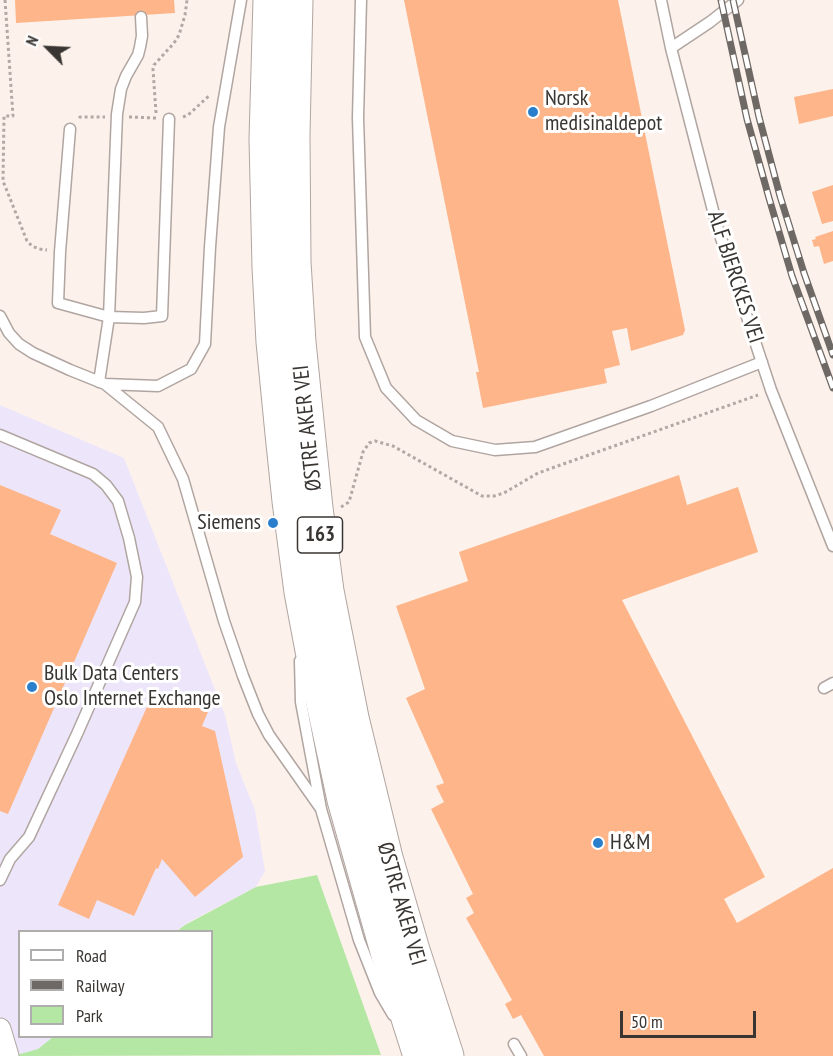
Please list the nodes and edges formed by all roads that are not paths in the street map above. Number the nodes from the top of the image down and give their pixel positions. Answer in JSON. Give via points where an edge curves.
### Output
{"nodes":[{"id":1,"x":241,"y":0,"type":"edge"},
{"id":2,"x":270,"y":0,"type":"edge"},
{"id":3,"x":296,"y":0,"type":"edge"},
{"id":4,"x":361,"y":0,"type":"edge"},
{"id":5,"x":661,"y":0,"type":"edge"},
{"id":6,"x":738,"y":0,"type":"edge"},
{"id":7,"x":141,"y":17,"type":"dead end"},
{"id":8,"x":671,"y":48,"type":"junction"},
{"id":9,"x":169,"y":118,"type":"road end"},
{"id":10,"x":70,"y":129,"type":"dead end"},
{"id":11,"x":0,"y":316,"type":"edge"},
{"id":12,"x":109,"y":317,"type":"junction"},
{"id":13,"x":762,"y":362,"type":"junction"},
{"id":14,"x":102,"y":383,"type":"junction"},
{"id":15,"x":0,"y":435,"type":"edge"},
{"id":16,"x":833,"y":546,"type":"edge"},
{"id":17,"x":302,"y":592,"type":"junction"},
{"id":18,"x":321,"y":809,"type":"junction"},
{"id":19,"x":0,"y":880,"type":"edge"},
{"id":20,"x":0,"y":1029,"type":"edge"},
{"id":21,"x":514,"y":1044,"type":"dead end"},
{"id":22,"x":8,"y":1056,"type":"edge"},
{"id":23,"x":419,"y":1056,"type":"edge"},
{"id":24,"x":447,"y":1056,"type":"edge"},
{"id":25,"x":521,"y":1056,"type":"edge"}],
"edges":[{"from":1,"to":14,"type":"lane","via":[[219,127],[205,345],[190,369],[158,386]]},
{"from":2,"to":17,"type":"highway","name":"ØSTRE AKER VEI","number":"163","via":[[266,139],[273,342]]},
{"from":3,"to":24,"type":"highway","name":"ØSTRE AKER VEI","number":"163","via":[[292,166],[296,296],[327,591],[386,858]]},
{"from":4,"to":13,"type":"lane","via":[[358,118],[365,337],[386,388],[416,420],[452,441],[495,450],[535,447]]},
{"from":5,"to":8,"type":"lane","name":"ALF BJERCKES VEI"},
{"from":6,"to":8,"type":"lane"},
{"from":7,"to":12,"type":"lane","via":[[140,47],[121,89],[117,114]]},
{"from":8,"to":13,"type":"lane","name":"ALF BJERCKES VEI","via":[[717,226]]},
{"from":9,"to":12,"type":"lane","via":[[162,316]]},
{"from":10,"to":12,"type":"lane","via":[[58,303]]},
{"from":11,"to":14,"type":"lane","via":[[19,344]]},
{"from":12,"to":14,"type":"lane"},
{"from":13,"to":16,"type":"lane","name":"ALF BJERCKES VEI"},
{"from":14,"to":18,"type":"lane","via":[[158,427],[183,478],[224,621],[258,714]]},
{"from":15,"to":19,"type":"lane","via":[[93,474],[106,485],[118,501],[137,577],[135,602],[77,734],[30,837],[10,859]]},
{"from":17,"to":18,"type":"lane","via":[[301,702]]},
{"from":17,"to":23,"type":"highway","name":"ØSTRE AKER VEI","number":"163","via":[[344,801]]},
{"from":18,"to":23,"type":"lane","via":[[359,940],[380,993]]},
{"from":20,"to":22,"type":"street"},
{"from":21,"to":25,"type":"lane"}]}
